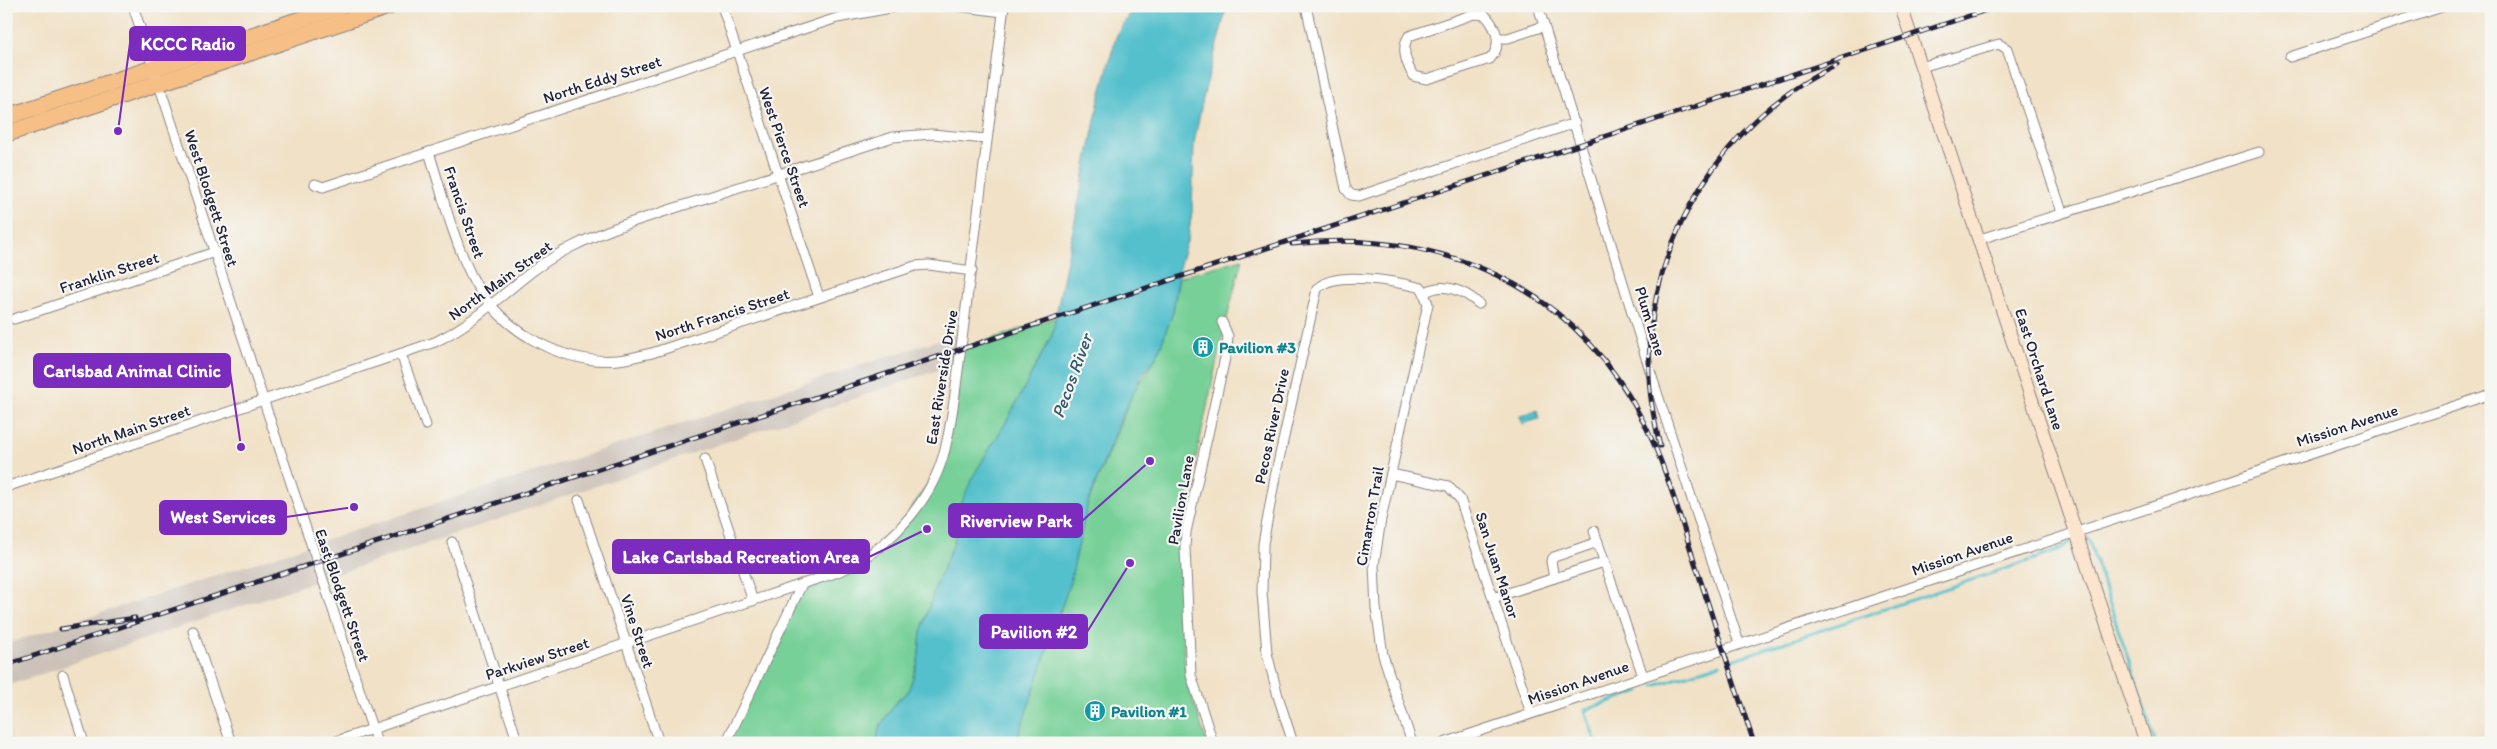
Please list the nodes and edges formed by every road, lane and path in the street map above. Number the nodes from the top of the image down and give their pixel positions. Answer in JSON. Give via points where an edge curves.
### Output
{"nodes":[{"id":1,"x":133,"y":6,"type":"edge"},
{"id":2,"x":341,"y":6,"type":"edge"},
{"id":3,"x":390,"y":6,"type":"edge"},
{"id":4,"x":722,"y":6,"type":"edge"},
{"id":5,"x":901,"y":6,"type":"edge"},
{"id":6,"x":957,"y":6,"type":"edge"},
{"id":7,"x":1306,"y":6,"type":"edge"},
{"id":8,"x":1538,"y":6,"type":"edge"},
{"id":9,"x":1902,"y":6,"type":"edge"},
{"id":10,"x":2445,"y":6,"type":"edge"},
{"id":11,"x":1004,"y":9,"type":"edge"},
{"id":12,"x":1544,"y":26,"type":"junction"},
{"id":13,"x":1498,"y":38,"type":"junction"},
{"id":14,"x":736,"y":50,"type":"junction"},
{"id":15,"x":2290,"y":57,"type":"dead end"},
{"id":16,"x":1921,"y":67,"type":"junction"},
{"id":17,"x":156,"y":77,"type":"junction"},
{"id":18,"x":6,"y":117,"type":"edge"},
{"id":19,"x":1575,"y":123,"type":"junction"},
{"id":20,"x":6,"y":134,"type":"edge"},
{"id":21,"x":986,"y":140,"type":"junction"},
{"id":22,"x":429,"y":152,"type":"junction"},
{"id":23,"x":2258,"y":152,"type":"dead end"},
{"id":24,"x":778,"y":174,"type":"junction"},
{"id":25,"x":315,"y":184,"type":"dead end"},
{"id":26,"x":2062,"y":212,"type":"junction"},
{"id":27,"x":1980,"y":239,"type":"junction"},
{"id":28,"x":215,"y":252,"type":"junction"},
{"id":29,"x":972,"y":271,"type":"junction"},
{"id":30,"x":1425,"y":293,"type":"junction"},
{"id":31,"x":819,"y":298,"type":"junction"},
{"id":32,"x":1479,"y":304,"type":"dead end"},
{"id":33,"x":492,"y":305,"type":"junction"},
{"id":34,"x":14,"y":319,"type":"dead end"},
{"id":35,"x":1222,"y":322,"type":"dead end"},
{"id":36,"x":401,"y":354,"type":"junction"},
{"id":37,"x":2491,"y":394,"type":"edge"},
{"id":38,"x":263,"y":400,"type":"junction"},
{"id":39,"x":426,"y":425,"type":"dead end"},
{"id":40,"x":705,"y":459,"type":"dead end"},
{"id":41,"x":1391,"y":474,"type":"junction"},
{"id":42,"x":6,"y":487,"type":"edge"},
{"id":43,"x":579,"y":500,"type":"dead end"},
{"id":44,"x":2076,"y":530,"type":"junction"},
{"id":45,"x":1594,"y":531,"type":"dead end"},
{"id":46,"x":452,"y":542,"type":"dead end"},
{"id":47,"x":1598,"y":542,"type":"junction"},
{"id":48,"x":1604,"y":562,"type":"junction"},
{"id":49,"x":1554,"y":578,"type":"junction"},
{"id":50,"x":802,"y":584,"type":"junction"},
{"id":51,"x":1493,"y":598,"type":"junction"},
{"id":52,"x":753,"y":601,"type":"junction"},
{"id":53,"x":194,"y":631,"type":"dead end"},
{"id":54,"x":1740,"y":643,"type":"junction"},
{"id":55,"x":626,"y":644,"type":"junction"},
{"id":56,"x":63,"y":674,"type":"dead end"},
{"id":57,"x":1643,"y":676,"type":"junction"},
{"id":58,"x":499,"y":686,"type":"junction"},
{"id":59,"x":1531,"y":713,"type":"junction"},
{"id":60,"x":372,"y":729,"type":"junction"},
{"id":61,"x":84,"y":743,"type":"edge"},
{"id":62,"x":231,"y":743,"type":"edge"},
{"id":63,"x":331,"y":743,"type":"edge"},
{"id":64,"x":377,"y":743,"type":"edge"},
{"id":65,"x":518,"y":743,"type":"edge"},
{"id":66,"x":659,"y":743,"type":"edge"},
{"id":67,"x":726,"y":743,"type":"edge"},
{"id":68,"x":1214,"y":743,"type":"edge"},
{"id":69,"x":1294,"y":743,"type":"edge"},
{"id":70,"x":1412,"y":743,"type":"edge"},
{"id":71,"x":1444,"y":743,"type":"edge"},
{"id":72,"x":2146,"y":743,"type":"edge"}],
"edges":[{"from":1,"to":17,"type":"street","name":"West Blodgett Street"},
{"from":2,"to":17,"type":"highway"},
{"from":3,"to":17,"type":"highway"},
{"from":4,"to":14,"type":"street","name":"West Pierce Street"},
{"from":5,"to":14,"type":"street","name":"North Eddy Street","via":[[837,18]]},
{"from":6,"to":11,"type":"street"},
{"from":7,"to":19,"type":"street","via":[[1346,189],[1351,196]]},
{"from":8,"to":12,"type":"street","name":"Plum Lane"},
{"from":9,"to":16,"type":"street","name":"East Orchard Lane"},
{"from":10,"to":15,"type":"street"},
{"from":11,"to":21,"type":"street","name":"East Riverside Drive"},
{"from":12,"to":13,"type":"street","via":[[1508,38]]},
{"from":12,"to":19,"type":"street","name":"Plum Lane"},
{"from":13,"to":13,"type":"street","via":[[1489,20],[1484,15],[1474,14],[1416,32],[1406,40],[1405,53],[1413,76],[1427,79],[1490,59],[1497,50]]},
{"from":14,"to":22,"type":"street","name":"North Eddy Street"},
{"from":14,"to":24,"type":"street","name":"West Pierce Street"},
{"from":16,"to":26,"type":"street","via":[[1999,44],[2007,49]]},
{"from":16,"to":27,"type":"street","name":"East Orchard Lane"},
{"from":17,"to":18,"type":"highway"},
{"from":17,"to":20,"type":"highway"},
{"from":17,"to":28,"type":"street","name":"West Blodgett Street"},
{"from":19,"to":54,"type":"street","name":"Plum Lane","via":[[1651,374]]},
{"from":21,"to":24,"type":"street","name":"North Main Street","via":[[932,134],[893,137]]},
{"from":21,"to":29,"type":"street","name":"East Riverside Drive"},
{"from":22,"to":25,"type":"street","name":"North Eddy Street","via":[[322,187]]},
{"from":22,"to":33,"type":"street","name":"Francis Street","via":[[462,253],[472,277]]},
{"from":23,"to":26,"type":"street"},
{"from":24,"to":31,"type":"street","name":"West Pierce Street"},
{"from":24,"to":33,"type":"street","name":"North Main Street","via":[[587,239],[526,276]]},
{"from":26,"to":27,"type":"street"},
{"from":27,"to":44,"type":"street","name":"East Orchard Lane"},
{"from":28,"to":34,"type":"street","name":"Franklin Street"},
{"from":28,"to":38,"type":"street","name":"West Blodgett Street"},
{"from":29,"to":31,"type":"street","name":"North Francis Street","via":[[915,266]]},
{"from":29,"to":50,"type":"street","name":"East Riverside Drive","via":[[952,419],[934,479],[911,514],[883,544],[854,564]]},
{"from":30,"to":32,"type":"street","via":[[1432,288],[1449,289],[1470,296]]},
{"from":30,"to":41,"type":"street","name":"Cimarron Trail","via":[[1428,304],[1426,316]]},
{"from":30,"to":69,"type":"street","name":"Pecos River Drive","via":[[1422,288],[1385,280],[1329,280],[1317,289],[1263,544],[1262,592],[1267,654]]},
{"from":31,"to":33,"type":"street","name":"North Francis Street","via":[[652,353],[618,360],[587,358],[546,346],[519,331]]},
{"from":33,"to":36,"type":"street","name":"North Main Street","via":[[454,333]]},
{"from":35,"to":68,"type":"street","name":"Pavilion Lane","via":[[1228,336],[1227,349],[1185,548],[1191,675]]},
{"from":36,"to":38,"type":"street","name":"North Main Street"},
{"from":36,"to":39,"type":"street"},
{"from":37,"to":44,"type":"street","name":"Mission Avenue"},
{"from":38,"to":42,"type":"street","name":"North Main Street"},
{"from":38,"to":60,"type":"street","name":"East Blodgett Street"},
{"from":40,"to":52,"type":"street"},
{"from":41,"to":51,"type":"street","name":"San Juan Manor","via":[[1448,486],[1456,492]]},
{"from":41,"to":70,"type":"street","name":"Cimarron Trail","via":[[1375,552],[1376,608],[1383,655]]},
{"from":43,"to":55,"type":"street","name":"Vine Street"},
{"from":44,"to":54,"type":"street","name":"Mission Avenue"},
{"from":44,"to":72,"type":"street","name":"East Orchard Lane"},
{"from":45,"to":47,"type":"street"},
{"from":46,"to":58,"type":"street"},
{"from":47,"to":48,"type":"street"},
{"from":47,"to":49,"type":"street","via":[[1554,557],[1551,566]]},
{"from":48,"to":49,"type":"street"},
{"from":48,"to":57,"type":"street"},
{"from":49,"to":51,"type":"street"},
{"from":50,"to":52,"type":"street","name":"East Riverside Drive"},
{"from":50,"to":67,"type":"street"},
{"from":51,"to":59,"type":"street","name":"San Juan Manor"},
{"from":52,"to":55,"type":"street","name":"Parkview Street"},
{"from":53,"to":62,"type":"street"},
{"from":54,"to":57,"type":"street","name":"Mission Avenue"},
{"from":55,"to":58,"type":"street","name":"Parkview Street"},
{"from":55,"to":66,"type":"street","name":"Vine Street"},
{"from":56,"to":61,"type":"street"},
{"from":57,"to":59,"type":"street","name":"Mission Avenue"},
{"from":58,"to":60,"type":"street","name":"Parkview Street"},
{"from":58,"to":65,"type":"street"},
{"from":59,"to":71,"type":"street","name":"Mission Avenue"},
{"from":60,"to":63,"type":"street","name":"Parkview Street"},
{"from":60,"to":64,"type":"street","name":"East Blodgett Street"}]}
